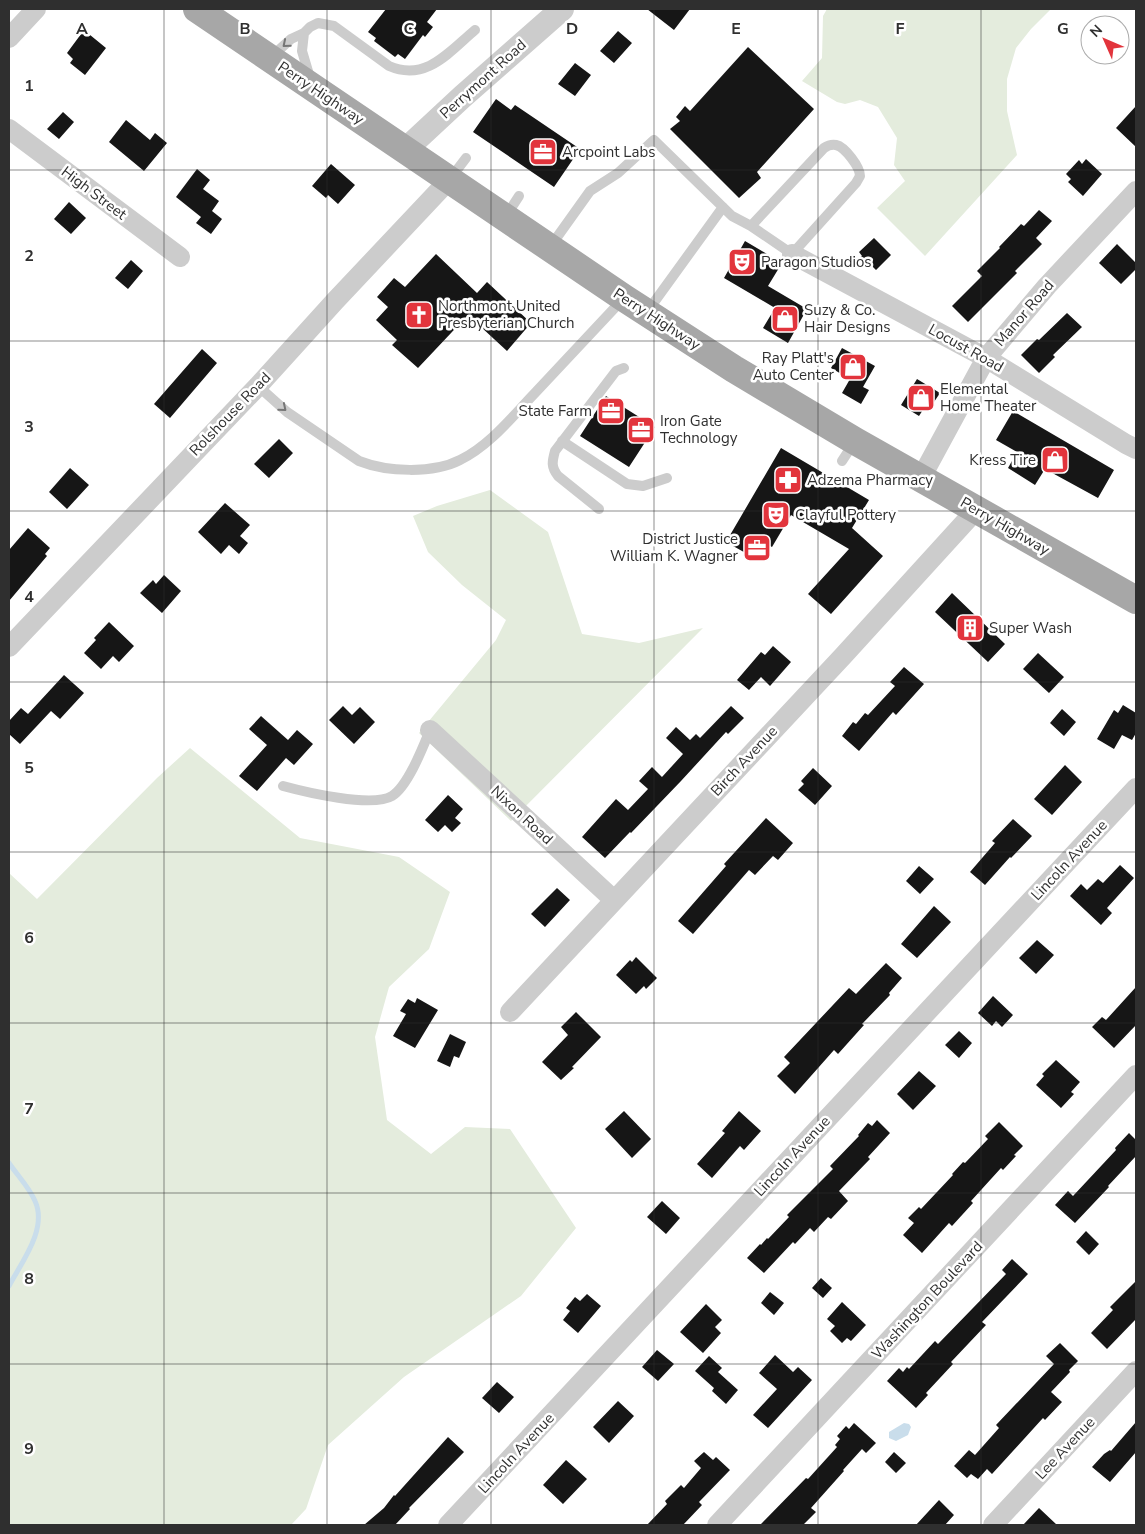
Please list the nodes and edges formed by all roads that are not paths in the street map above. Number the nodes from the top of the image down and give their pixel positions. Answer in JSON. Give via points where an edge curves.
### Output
{"nodes":[{"id":1,"x":36,"y":9,"type":"edge"},
{"id":2,"x":196,"y":9,"type":"edge"},
{"id":3,"x":562,"y":9,"type":"edge"},
{"id":4,"x":475,"y":30,"type":"dead end"},
{"id":5,"x":304,"y":33,"type":"junction"},
{"id":6,"x":9,"y":38,"type":"edge"},
{"id":7,"x":269,"y":58,"type":"junction"},
{"id":8,"x":317,"y":91,"type":"junction"},
{"id":9,"x":9,"y":130,"type":"edge"},
{"id":10,"x":405,"y":150,"type":"junction"},
{"id":11,"x":466,"y":158,"type":"dead end"},
{"id":12,"x":449,"y":180,"type":"junction"},
{"id":13,"x":1136,"y":191,"type":"edge"},
{"id":14,"x":519,"y":196,"type":"dead end"},
{"id":15,"x":723,"y":207,"type":"junction"},
{"id":16,"x":504,"y":218,"type":"junction"},
{"id":17,"x":751,"y":226,"type":"junction"},
{"id":18,"x":549,"y":248,"type":"junction"},
{"id":19,"x":792,"y":254,"type":"junction"},
{"id":20,"x":180,"y":257,"type":"dead end"},
{"id":21,"x":624,"y":298,"type":"junction"},
{"id":22,"x":646,"y":313,"type":"junction"},
{"id":23,"x":986,"y":358,"type":"junction"},
{"id":24,"x":624,"y":368,"type":"dead end"},
{"id":25,"x":258,"y":386,"type":"junction"},
{"id":26,"x":562,"y":441,"type":"junction"},
{"id":27,"x":1136,"y":449,"type":"edge"},
{"id":28,"x":667,"y":478,"type":"dead end"},
{"id":29,"x":921,"y":478,"type":"junction"},
{"id":30,"x":598,"y":509,"type":"dead end"},
{"id":31,"x":976,"y":510,"type":"junction"},
{"id":32,"x":1136,"y":600,"type":"edge"},
{"id":33,"x":9,"y":647,"type":"edge"},
{"id":34,"x":430,"y":730,"type":"joint"},
{"id":35,"x":283,"y":786,"type":"dead end"},
{"id":36,"x":1136,"y":788,"type":"edge"},
{"id":37,"x":614,"y":900,"type":"junction"},
{"id":38,"x":510,"y":1012,"type":"dead end"},
{"id":39,"x":1136,"y":1075,"type":"edge"},
{"id":40,"x":1136,"y":1371,"type":"edge"},
{"id":41,"x":448,"y":1525,"type":"edge"},
{"id":42,"x":717,"y":1525,"type":"edge"},
{"id":43,"x":993,"y":1525,"type":"edge"}],
"edges":[{"from":1,"to":6,"type":"street"},
{"from":2,"to":7,"type":"main road","name":"Perry Highway"},
{"from":3,"to":10,"type":"street","name":"Perrymont Road"},
{"from":4,"to":5,"type":"lane","via":[[439,61],[417,71],[389,66],[334,26],[318,23]]},
{"from":5,"to":7,"type":"lane","one_way":true,"via":[[291,39]]},
{"from":5,"to":8,"type":"lane","via":[[304,59]]},
{"from":7,"to":8,"type":"main road","name":"Perry Highway"},
{"from":8,"to":10,"type":"main road","name":"Perry Highway"},
{"from":9,"to":20,"type":"street","name":"High Street"},
{"from":10,"to":12,"type":"main road","name":"Perry Highway"},
{"from":11,"to":12,"type":"lane"},
{"from":12,"to":16,"type":"main road","name":"Perry Highway"},
{"from":12,"to":25,"type":"street","name":"Rolshouse Road"},
{"from":13,"to":23,"type":"street","name":"Manor Road","via":[[1047,286]]},
{"from":14,"to":16,"type":"lane"},
{"from":15,"to":17,"type":"lane"},
{"from":15,"to":18,"type":"lane","via":[[654,140],[618,173],[590,191]]},
{"from":15,"to":22,"type":"lane"},
{"from":16,"to":18,"type":"main road","name":"Perry Highway"},
{"from":17,"to":19,"type":"lane"},
{"from":17,"to":19,"type":"lane","via":[[824,148],[835,144],[840,147],[858,165],[860,176]]},
{"from":18,"to":21,"type":"main road","name":"Perry Highway"},
{"from":19,"to":23,"type":"street","name":"Locust Road"},
{"from":21,"to":22,"type":"main road","name":"Perry Highway"},
{"from":25,"to":21,"type":"lane","one_way":true,"via":[[287,412],[359,462],[409,470],[438,467],[460,460],[485,444]]},
{"from":22,"to":29,"type":"main road","name":"Perry Highway","via":[[734,369],[848,451]]},
{"from":23,"to":27,"type":"street","name":"Locust Road"},
{"from":23,"to":29,"type":"street","name":"Manor Road"},
{"from":24,"to":26,"type":"lane","via":[[616,371]]},
{"from":25,"to":33,"type":"street","name":"Rolshouse Road"},
{"from":26,"to":28,"type":"lane","via":[[627,484],[643,486]]},
{"from":26,"to":30,"type":"lane","via":[[553,457],[554,470]]},
{"from":29,"to":31,"type":"main road","name":"Perry Highway"},
{"from":31,"to":32,"type":"main road","name":"Perry Highway"},
{"from":31,"to":37,"type":"street","name":"Birch Avenue"},
{"from":34,"to":35,"type":"lane","via":[[407,779],[393,796],[361,800]]},
{"from":34,"to":37,"type":"street","name":"Nixon Road"},
{"from":36,"to":41,"type":"street","name":"Lincoln Avenue"},
{"from":37,"to":38,"type":"street","name":"Birch Avenue"},
{"from":39,"to":42,"type":"street","name":"Washington Boulevard"},
{"from":40,"to":43,"type":"street","name":"Lee Avenue"}]}
